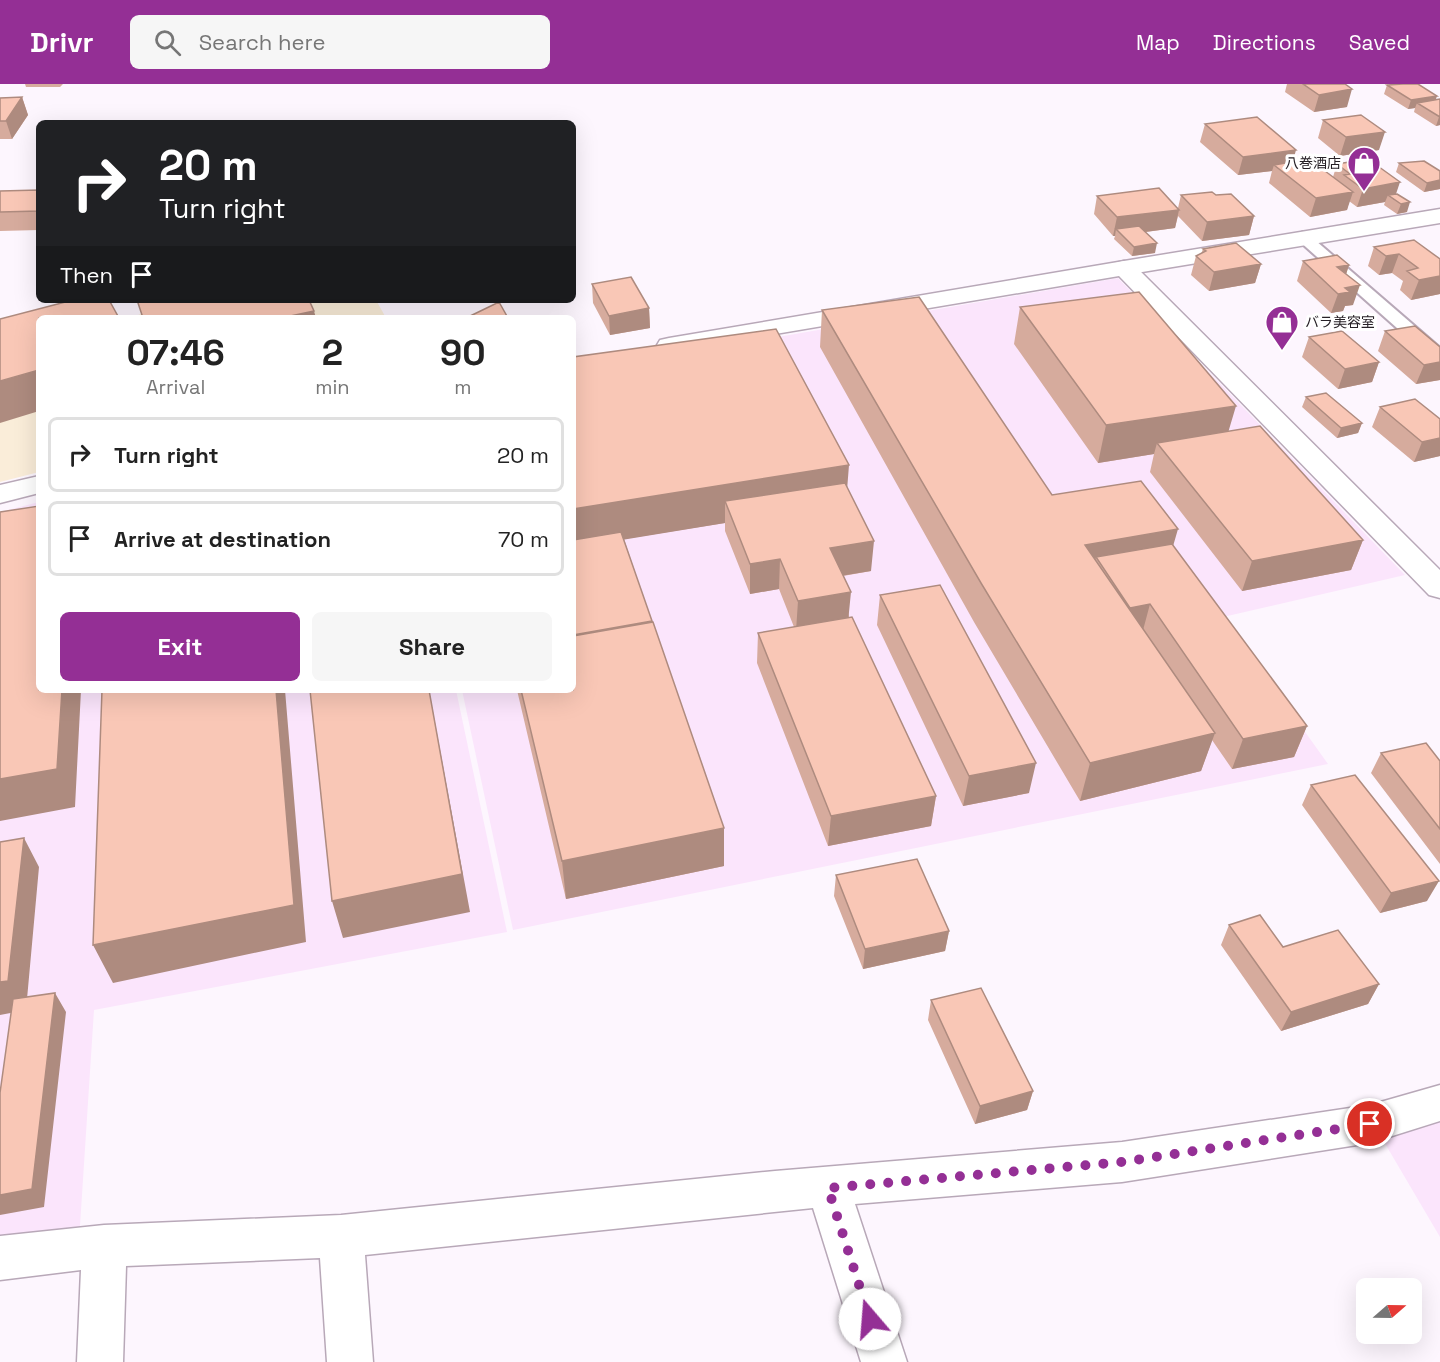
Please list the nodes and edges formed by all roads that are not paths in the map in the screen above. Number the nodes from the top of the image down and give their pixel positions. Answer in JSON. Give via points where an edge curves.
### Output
{"nodes":[{"id":1,"x":1440,"y":216,"type":"edge"},
{"id":2,"x":1303,"y":237,"type":"junction"},
{"id":3,"x":1124,"y":268,"type":"junction"},
{"id":4,"x":650,"y":349,"type":"edge"},
{"id":5,"x":1440,"y":357,"type":"edge"},
{"id":6,"x":36,"y":485,"type":"edge"},
{"id":7,"x":0,"y":494,"type":"edge"},
{"id":8,"x":1440,"y":588,"type":"edge"},
{"id":9,"x":1440,"y":1103,"type":"edge"},
{"id":10,"x":828,"y":1188,"type":"junction"},
{"id":11,"x":341,"y":1236,"type":"junction"},
{"id":12,"x":104,"y":1246,"type":"junction"},
{"id":13,"x":0,"y":1258,"type":"edge"},
{"id":14,"x":100,"y":1362,"type":"edge"},
{"id":15,"x":350,"y":1362,"type":"edge"},
{"id":16,"x":884,"y":1362,"type":"edge"}],
"edges":[{"from":1,"to":2,"type":"street"},
{"from":2,"to":3,"type":"street"},
{"from":2,"to":5,"type":"lane"},
{"from":3,"to":4,"type":"street"},
{"from":3,"to":8,"type":"street"},
{"from":6,"to":7,"type":"street"},
{"from":9,"to":10,"type":"street","via":[[1370,1124],[1122,1162]]},
{"from":10,"to":11,"type":"street"},
{"from":10,"to":16,"type":"street"},
{"from":11,"to":12,"type":"street"},
{"from":11,"to":15,"type":"street"},
{"from":12,"to":13,"type":"street"},
{"from":12,"to":14,"type":"street"}]}
